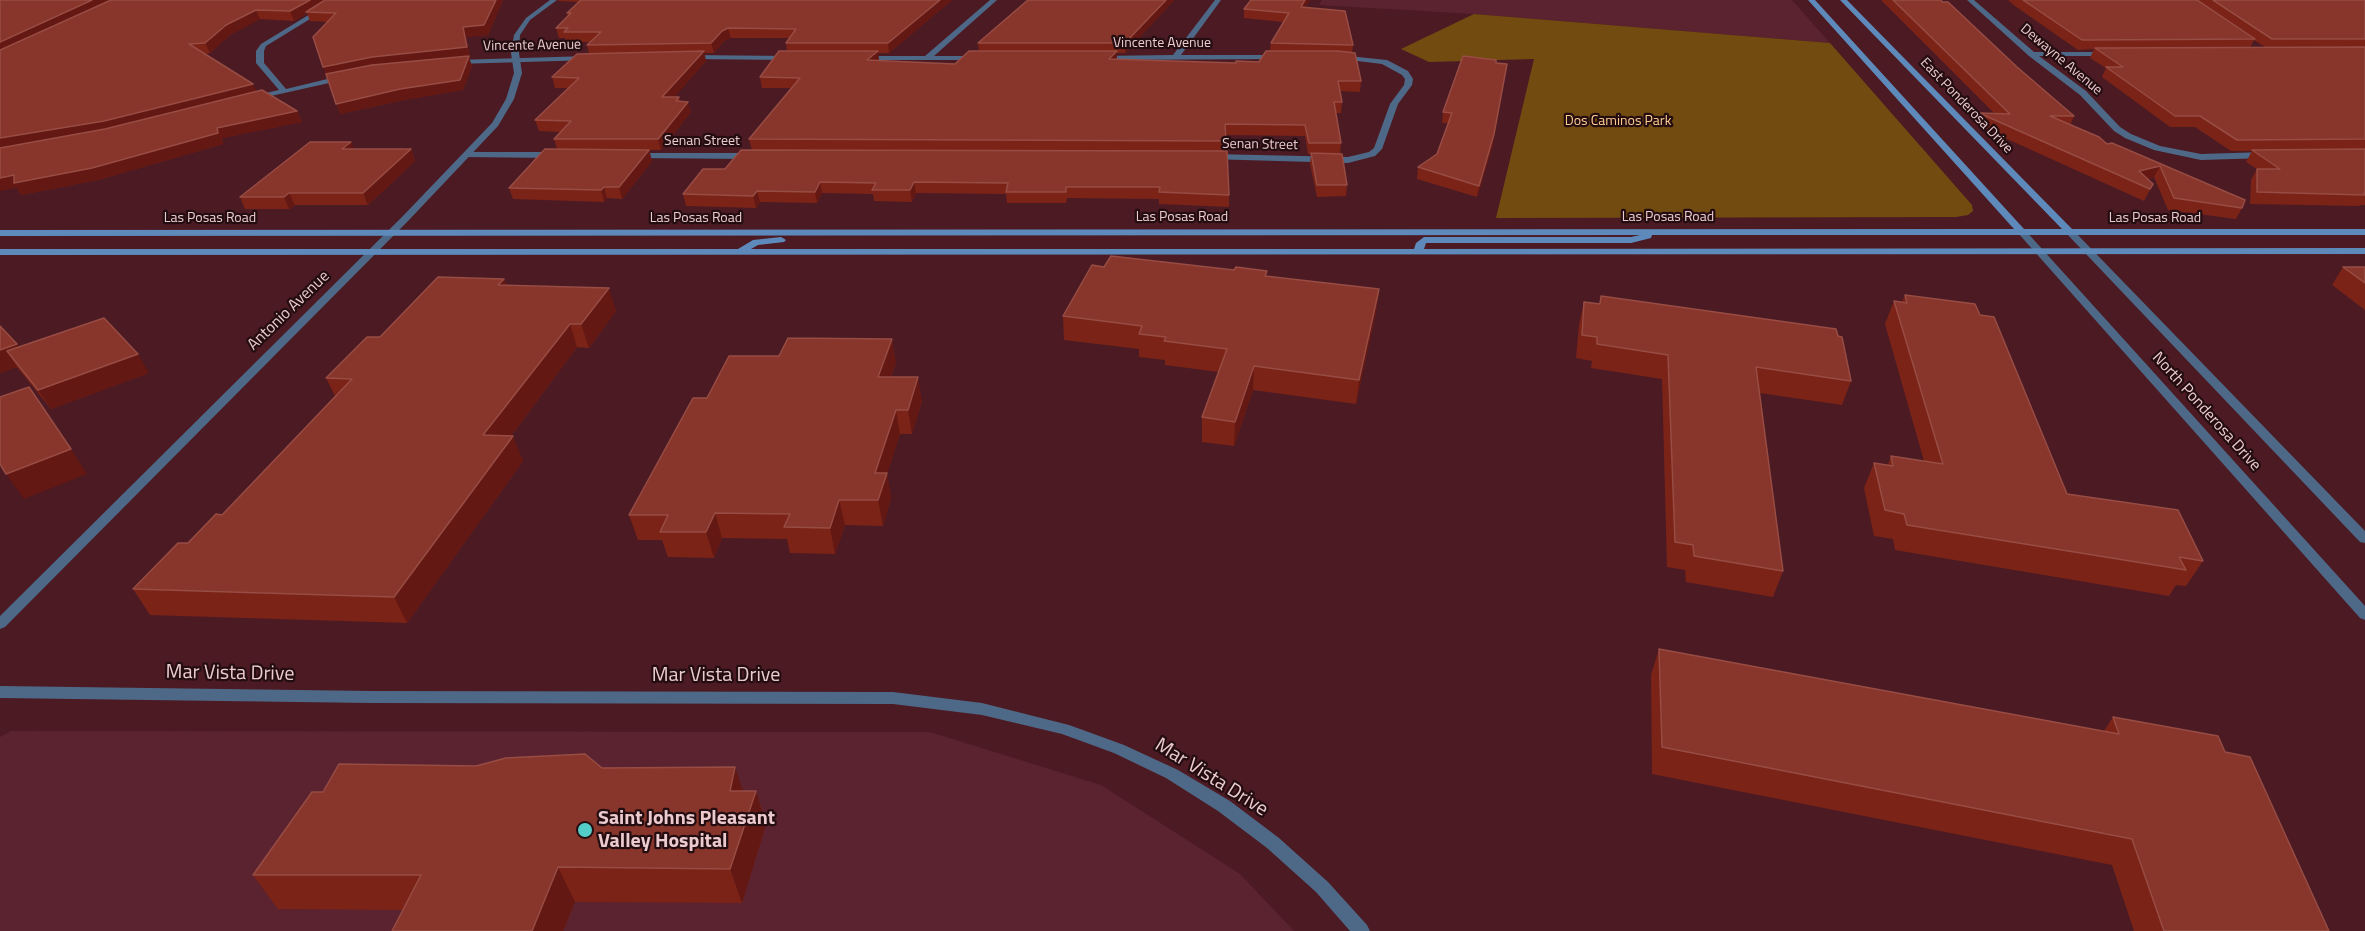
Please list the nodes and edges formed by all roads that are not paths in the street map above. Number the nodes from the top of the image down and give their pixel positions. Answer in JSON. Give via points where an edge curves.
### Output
{"nodes":[{"id":1,"x":338,"y":0,"type":"edge"},
{"id":2,"x":554,"y":0,"type":"edge"},
{"id":3,"x":994,"y":0,"type":"edge"},
{"id":4,"x":1218,"y":0,"type":"edge"},
{"id":5,"x":1811,"y":0,"type":"edge"},
{"id":6,"x":1843,"y":0,"type":"edge"},
{"id":7,"x":1970,"y":0,"type":"edge"},
{"id":8,"x":2032,"y":54,"type":"junction"},
{"id":9,"x":2114,"y":54,"type":"edge"},
{"id":10,"x":1291,"y":57,"type":"edge"},
{"id":11,"x":1337,"y":57,"type":"edge"},
{"id":12,"x":596,"y":58,"type":"edge"},
{"id":13,"x":676,"y":58,"type":"edge"},
{"id":14,"x":802,"y":58,"type":"edge"},
{"id":15,"x":859,"y":58,"type":"edge"},
{"id":16,"x":927,"y":58,"type":"junction"},
{"id":17,"x":986,"y":58,"type":"edge"},
{"id":18,"x":1092,"y":58,"type":"edge"},
{"id":19,"x":1175,"y":58,"type":"junction"},
{"id":20,"x":517,"y":59,"type":"junction"},
{"id":21,"x":442,"y":63,"type":"edge"},
{"id":22,"x":355,"y":75,"type":"edge"},
{"id":23,"x":284,"y":91,"type":"junction"},
{"id":24,"x":249,"y":100,"type":"edge"},
{"id":25,"x":468,"y":155,"type":"junction"},
{"id":26,"x":562,"y":155,"type":"edge"},
{"id":27,"x":2281,"y":155,"type":"edge"},
{"id":28,"x":622,"y":156,"type":"edge"},
{"id":29,"x":764,"y":156,"type":"edge"},
{"id":30,"x":1202,"y":157,"type":"edge"},
{"id":31,"x":1667,"y":231,"type":"junction"},
{"id":32,"x":2021,"y":231,"type":"junction"},
{"id":33,"x":2069,"y":231,"type":"junction"},
{"id":34,"x":392,"y":232,"type":"junction"},
{"id":35,"x":994,"y":232,"type":"junction"},
{"id":36,"x":2365,"y":232,"type":"edge"},
{"id":37,"x":0,"y":233,"type":"edge"},
{"id":38,"x":2088,"y":251,"type":"junction"},
{"id":39,"x":2365,"y":251,"type":"edge"},
{"id":40,"x":0,"y":252,"type":"edge"},
{"id":41,"x":373,"y":252,"type":"junction"},
{"id":42,"x":740,"y":252,"type":"junction"},
{"id":43,"x":1419,"y":252,"type":"junction"},
{"id":44,"x":2040,"y":252,"type":"junction"},
{"id":45,"x":2365,"y":539,"type":"edge"},
{"id":46,"x":2365,"y":615,"type":"edge"},
{"id":47,"x":0,"y":624,"type":"edge"},
{"id":48,"x":0,"y":693,"type":"edge"},
{"id":49,"x":1361,"y":931,"type":"edge"}],
"edges":[{"from":1,"to":23,"type":"street","via":[[263,45],[260,63]]},
{"from":2,"to":20,"type":"street","name":"Antonio Avenue","via":[[522,26],[515,45]]},
{"from":3,"to":16,"type":"street"},
{"from":4,"to":19,"type":"street"},
{"from":5,"to":32,"type":"main road"},
{"from":6,"to":33,"type":"main road","name":"East Ponderosa Drive"},
{"from":7,"to":8,"type":"street","name":"Dewayne Avenue"},
{"from":8,"to":9,"type":"street"},
{"from":8,"to":27,"type":"street","name":"Dewayne Avenue","via":[[2083,93],[2117,129],[2141,142],[2201,157]]},
{"from":10,"to":19,"type":"street","name":"Vincente Avenue"},
{"from":11,"to":30,"type":"street","name":"Senan Street","via":[[1374,60],[1397,67],[1409,79],[1394,104],[1378,149],[1372,154],[1348,160]]},
{"from":12,"to":20,"type":"street","name":"Vincente Avenue"},
{"from":13,"to":14,"type":"street"},
{"from":15,"to":16,"type":"street"},
{"from":16,"to":17,"type":"street"},
{"from":18,"to":19,"type":"street","name":"Vincente Avenue"},
{"from":20,"to":21,"type":"street","name":"Vincente Avenue"},
{"from":20,"to":25,"type":"street","name":"Antonio Avenue","via":[[518,73],[510,99]]},
{"from":22,"to":23,"type":"street"},
{"from":23,"to":24,"type":"street"},
{"from":25,"to":26,"type":"street"},
{"from":25,"to":34,"type":"street","name":"Antonio Avenue"},
{"from":28,"to":29,"type":"street","name":"Senan Street"},
{"from":31,"to":32,"type":"main road","name":"Las Posas Road"},
{"from":31,"to":35,"type":"main road","name":"Las Posas Road"},
{"from":31,"to":43,"type":"main road","via":[[1631,240],[1424,240]]},
{"from":32,"to":33,"type":"main road","name":"Las Posas Road"},
{"from":32,"to":44,"type":"street","name":"North Ponderosa Drive"},
{"from":33,"to":36,"type":"main road","name":"Las Posas Road"},
{"from":33,"to":38,"type":"street","name":"North Ponderosa Drive"},
{"from":34,"to":35,"type":"main road","name":"Las Posas Road"},
{"from":34,"to":37,"type":"main road","name":"Las Posas Road"},
{"from":34,"to":41,"type":"street","name":"Antonio Avenue"},
{"from":35,"to":42,"type":"main road","via":[[966,240],[768,240]]},
{"from":38,"to":39,"type":"main road","name":"Las Posas Road"},
{"from":38,"to":44,"type":"main road","name":"Las Posas Road"},
{"from":38,"to":45,"type":"street","name":"North Ponderosa Drive"},
{"from":40,"to":41,"type":"main road","name":"Las Posas Road"},
{"from":41,"to":42,"type":"main road","name":"Las Posas Road"},
{"from":41,"to":47,"type":"street","name":"Antonio Avenue"},
{"from":42,"to":43,"type":"main road","name":"Las Posas Road"},
{"from":43,"to":44,"type":"main road","name":"Las Posas Road"},
{"from":44,"to":46,"type":"street","name":"North Ponderosa Drive"},
{"from":48,"to":49,"type":"street","name":"Mar Vista Drive","via":[[893,698],[982,708],[1064,729],[1172,774],[1274,843],[1322,886]]}]}
